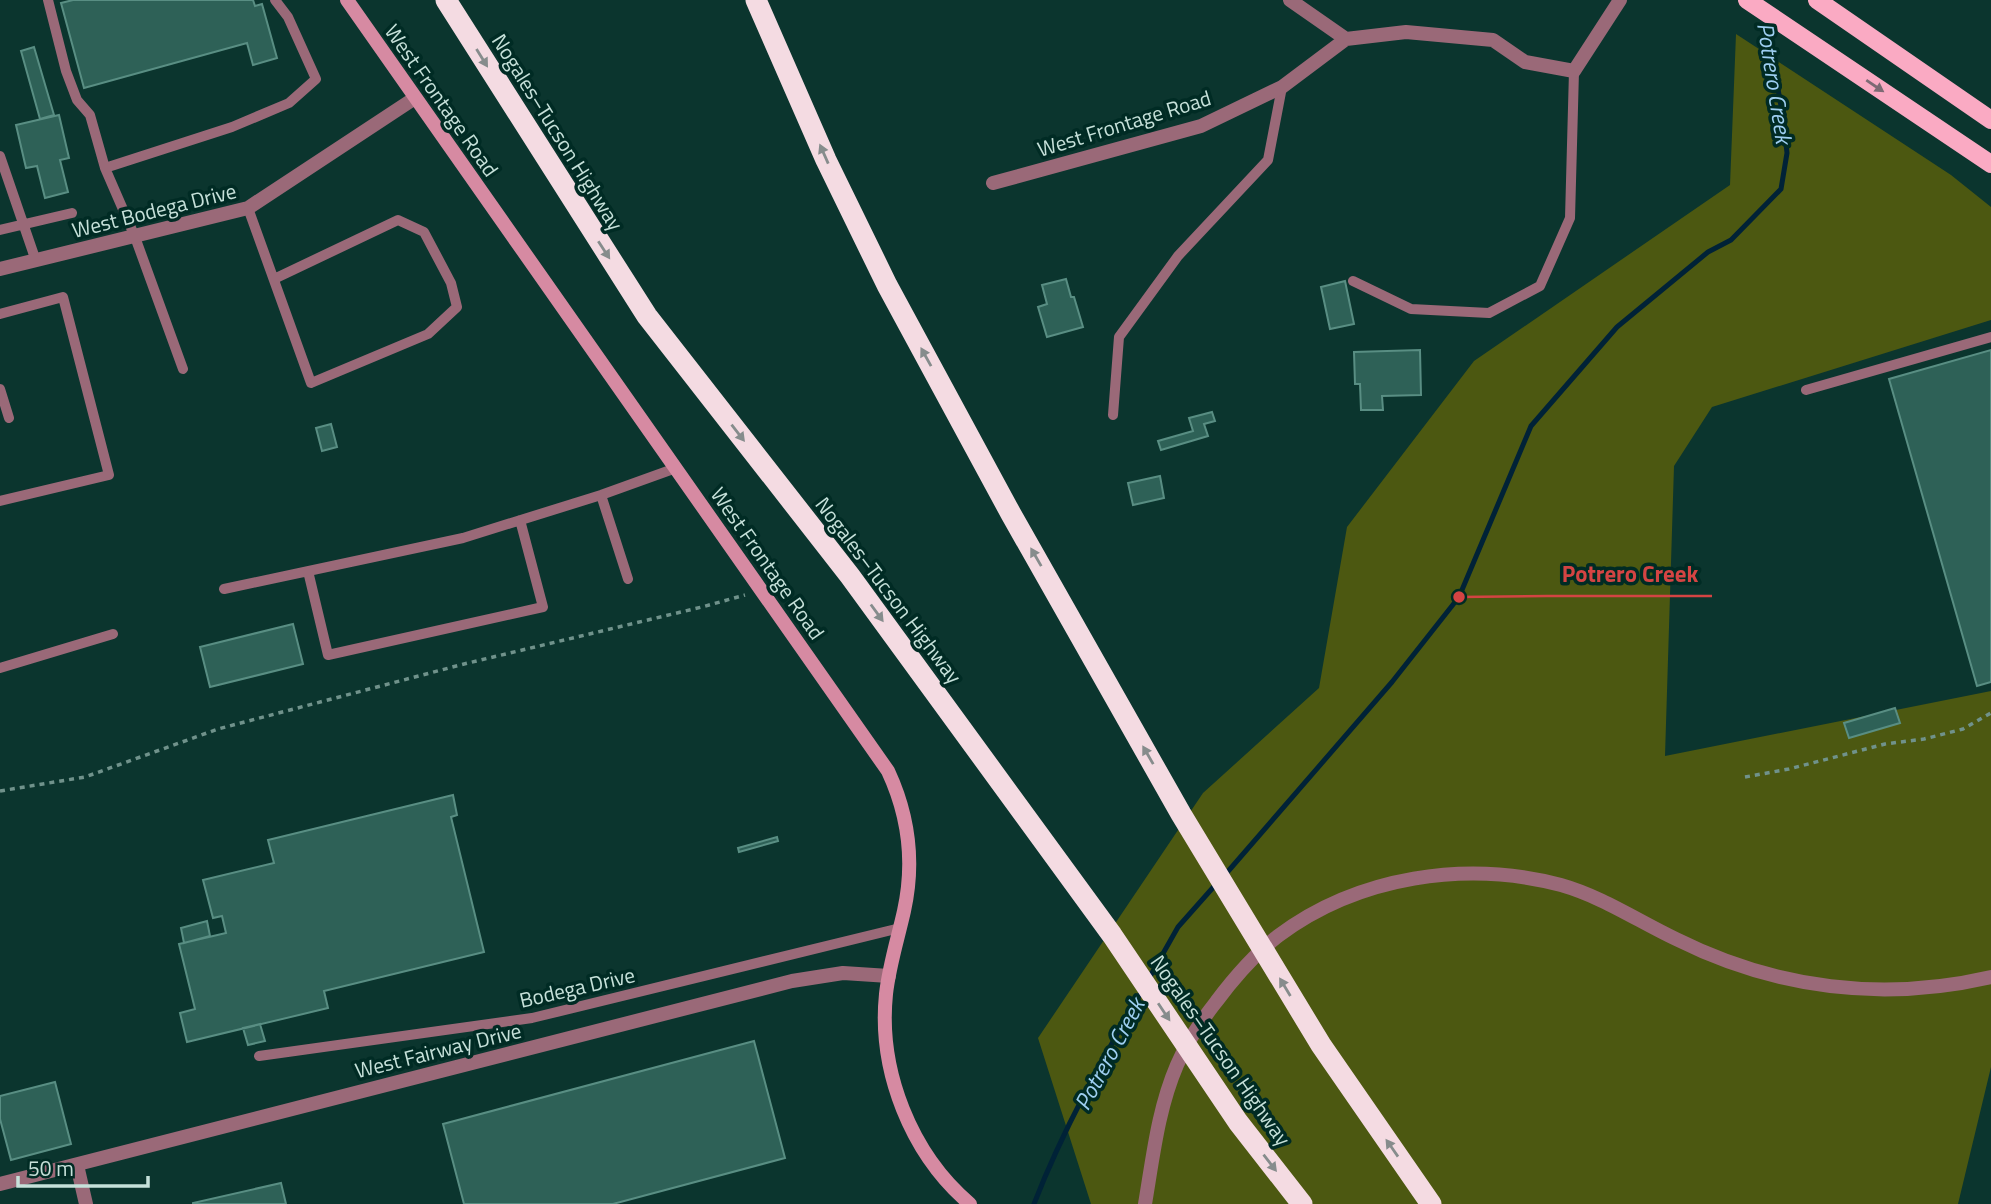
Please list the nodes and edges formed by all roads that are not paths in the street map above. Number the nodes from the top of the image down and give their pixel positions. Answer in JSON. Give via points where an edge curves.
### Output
{"nodes":[{"id":1,"x":48,"y":0,"type":"edge"},
{"id":2,"x":275,"y":0,"type":"edge"},
{"id":3,"x":347,"y":0,"type":"edge"},
{"id":4,"x":446,"y":0,"type":"edge"},
{"id":5,"x":756,"y":0,"type":"edge"},
{"id":6,"x":1290,"y":0,"type":"edge"},
{"id":7,"x":1619,"y":0,"type":"edge"},
{"id":8,"x":1747,"y":0,"type":"edge"},
{"id":9,"x":1820,"y":2,"type":"edge"},
{"id":10,"x":1346,"y":39,"type":"junction"},
{"id":11,"x":1574,"y":71,"type":"junction"},
{"id":12,"x":1282,"y":87,"type":"junction"},
{"id":13,"x":415,"y":98,"type":"junction"},
{"id":14,"x":1991,"y":120,"type":"edge"},
{"id":15,"x":0,"y":156,"type":"edge"},
{"id":16,"x":1991,"y":164,"type":"edge"},
{"id":17,"x":105,"y":168,"type":"junction"},
{"id":18,"x":993,"y":183,"type":"dead end"},
{"id":19,"x":248,"y":208,"type":"junction"},
{"id":20,"x":72,"y":213,"type":"dead end"},
{"id":21,"x":24,"y":224,"type":"junction"},
{"id":22,"x":0,"y":230,"type":"edge"},
{"id":23,"x":135,"y":237,"type":"junction"},
{"id":24,"x":36,"y":261,"type":"junction"},
{"id":25,"x":0,"y":269,"type":"edge"},
{"id":26,"x":274,"y":279,"type":"junction"},
{"id":27,"x":1353,"y":281,"type":"dead end"},
{"id":28,"x":0,"y":314,"type":"edge"},
{"id":29,"x":1991,"y":337,"type":"edge"},
{"id":30,"x":183,"y":369,"type":"dead end"},
{"id":31,"x":0,"y":389,"type":"edge"},
{"id":32,"x":1806,"y":390,"type":"dead end"},
{"id":33,"x":1113,"y":415,"type":"dead end"},
{"id":34,"x":9,"y":418,"type":"dead end"},
{"id":35,"x":676,"y":468,"type":"junction"},
{"id":36,"x":601,"y":495,"type":"junction"},
{"id":37,"x":0,"y":501,"type":"edge"},
{"id":38,"x":520,"y":520,"type":"junction"},
{"id":39,"x":308,"y":571,"type":"junction"},
{"id":40,"x":628,"y":579,"type":"dead end"},
{"id":41,"x":224,"y":589,"type":"dead end"},
{"id":42,"x":113,"y":634,"type":"dead end"},
{"id":43,"x":0,"y":667,"type":"edge"},
{"id":44,"x":900,"y":928,"type":"junction"},
{"id":45,"x":889,"y":976,"type":"junction"},
{"id":46,"x":1991,"y":977,"type":"edge"},
{"id":47,"x":259,"y":1056,"type":"dead end"},
{"id":48,"x":77,"y":1166,"type":"junction"},
{"id":49,"x":0,"y":1184,"type":"edge"},
{"id":50,"x":86,"y":1204,"type":"edge"},
{"id":51,"x":970,"y":1204,"type":"edge"},
{"id":52,"x":1145,"y":1204,"type":"edge"},
{"id":53,"x":1302,"y":1204,"type":"edge"},
{"id":54,"x":1431,"y":1204,"type":"edge"}],
"edges":[{"from":1,"to":17,"type":"lane","via":[[66,71],[77,100],[90,115]]},
{"from":2,"to":17,"type":"lane","via":[[288,17],[316,79],[289,103],[232,127]]},
{"from":3,"to":13,"type":"street","name":"West Frontage Road"},
{"from":4,"to":53,"type":"highway","name":"Nogales–Tucson Highway","one_way":true,"via":[[647,316],[850,576],[1112,935],[1238,1122]]},
{"from":54,"to":5,"type":"highway","one_way":true,"via":[[1321,1045],[1181,814],[1011,514],[887,285]]},
{"from":6,"to":10,"type":"street"},
{"from":7,"to":11,"type":"street"},
{"from":8,"to":16,"type":"main road","one_way":true},
{"from":9,"to":14,"type":"main road"},
{"from":10,"to":11,"type":"street","via":[[1406,32],[1493,40],[1525,62]]},
{"from":10,"to":12,"type":"street","name":"West Frontage Road"},
{"from":11,"to":27,"type":"lane","via":[[1570,218],[1539,286],[1489,313],[1411,309]]},
{"from":12,"to":18,"type":"street","name":"West Frontage Road","via":[[1201,126]]},
{"from":12,"to":33,"type":"lane","via":[[1268,160],[1178,256],[1119,337]]},
{"from":13,"to":19,"type":"street","name":"West Bodega Drive"},
{"from":13,"to":35,"type":"street","name":"West Frontage Road"},
{"from":15,"to":21,"type":"lane"},
{"from":17,"to":23,"type":"lane"},
{"from":19,"to":23,"type":"street","name":"West Bodega Drive"},
{"from":19,"to":26,"type":"lane"},
{"from":20,"to":21,"type":"lane"},
{"from":21,"to":22,"type":"lane"},
{"from":21,"to":24,"type":"lane"},
{"from":23,"to":24,"type":"street","name":"West Bodega Drive"},
{"from":23,"to":30,"type":"lane"},
{"from":24,"to":25,"type":"street","name":"West Bodega Drive"},
{"from":26,"to":26,"type":"lane","via":[[311,383],[428,334],[457,307],[424,232],[398,220]]},
{"from":28,"to":37,"type":"lane","via":[[63,297],[109,475]]},
{"from":29,"to":32,"type":"lane"},
{"from":31,"to":34,"type":"lane"},
{"from":35,"to":36,"type":"lane"},
{"from":35,"to":44,"type":"street","name":"West Frontage Road","via":[[875,750],[898,792],[910,862]]},
{"from":36,"to":38,"type":"lane"},
{"from":36,"to":40,"type":"lane"},
{"from":38,"to":39,"type":"lane","via":[[463,538]]},
{"from":38,"to":39,"type":"lane","via":[[543,607],[328,655]]},
{"from":39,"to":41,"type":"lane"},
{"from":42,"to":43,"type":"lane"},
{"from":44,"to":45,"type":"street","name":"West Frontage Road"},
{"from":44,"to":47,"type":"lane","name":"Bodega Drive","via":[[532,1018]]},
{"from":45,"to":48,"type":"street","name":"West Fairway Drive","via":[[843,973],[792,981]]},
{"from":45,"to":51,"type":"street","name":"West Frontage Road","via":[[887,1051],[901,1105],[927,1155]]},
{"from":46,"to":52,"type":"street","via":[[1911,990],[1814,985],[1721,960],[1598,898],[1562,886],[1513,876],[1451,874],[1378,887],[1310,916],[1278,936],[1228,986],[1191,1037],[1168,1088]]},
{"from":48,"to":49,"type":"street","name":"West Fairway Drive"},
{"from":48,"to":50,"type":"street"}]}
